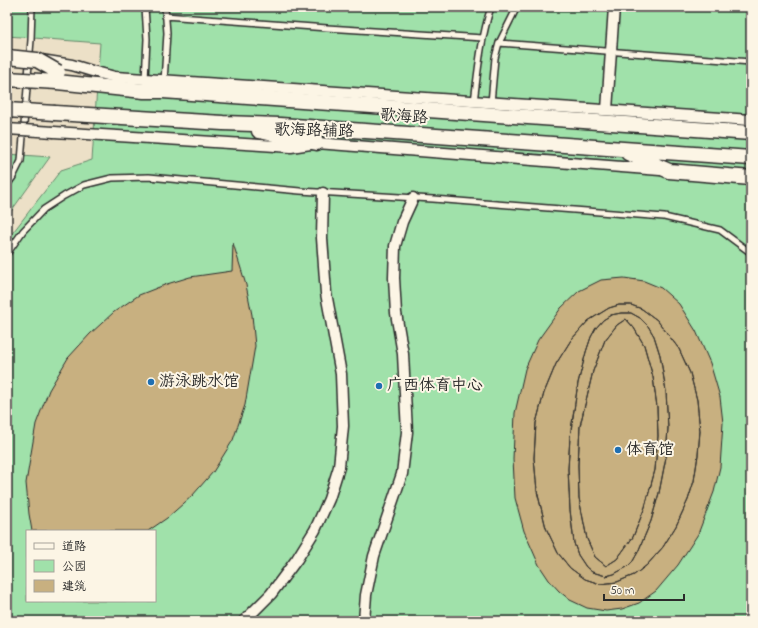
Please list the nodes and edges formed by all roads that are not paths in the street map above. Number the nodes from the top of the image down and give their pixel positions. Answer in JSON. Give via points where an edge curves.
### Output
{"nodes":[{"id":1,"x":32,"y":7,"type":"edge"},
{"id":2,"x":145,"y":7,"type":"edge"},
{"id":3,"x":165,"y":7,"type":"edge"},
{"id":4,"x":492,"y":7,"type":"edge"},
{"id":5,"x":517,"y":7,"type":"edge"},
{"id":6,"x":614,"y":7,"type":"edge"},
{"id":7,"x":166,"y":16,"type":"junction"},
{"id":8,"x":482,"y":38,"type":"junction"},
{"id":9,"x":498,"y":43,"type":"junction"},
{"id":10,"x":611,"y":52,"type":"junction"},
{"id":11,"x":7,"y":57,"type":"edge"},
{"id":12,"x":751,"y":62,"type":"edge"},
{"id":13,"x":58,"y":72,"type":"junction"},
{"id":14,"x":7,"y":79,"type":"edge"},
{"id":15,"x":144,"y":85,"type":"junction"},
{"id":16,"x":164,"y":86,"type":"junction"},
{"id":17,"x":474,"y":107,"type":"junction"},
{"id":18,"x":491,"y":108,"type":"junction"},
{"id":19,"x":7,"y":110,"type":"edge"},
{"id":20,"x":607,"y":110,"type":"junction"},
{"id":21,"x":751,"y":120,"type":"edge"},
{"id":22,"x":223,"y":123,"type":"junction"},
{"id":23,"x":7,"y":129,"type":"edge"},
{"id":24,"x":751,"y":133,"type":"edge"},
{"id":25,"x":317,"y":143,"type":"junction"},
{"id":26,"x":619,"y":149,"type":"junction"},
{"id":27,"x":751,"y":158,"type":"edge"},
{"id":28,"x":669,"y":171,"type":"junction"},
{"id":29,"x":751,"y":178,"type":"edge"},
{"id":30,"x":7,"y":185,"type":"edge"},
{"id":31,"x":324,"y":193,"type":"junction"},
{"id":32,"x":413,"y":198,"type":"junction"},
{"id":33,"x":751,"y":253,"type":"edge"},
{"id":34,"x":7,"y":254,"type":"edge"},
{"id":35,"x":244,"y":621,"type":"edge"},
{"id":36,"x":364,"y":621,"type":"edge"}],
"edges":[{"from":1,"to":30,"type":"lane","via":[[21,161],[14,177]]},
{"from":2,"to":15,"type":"lane","via":[[147,40]]},
{"from":3,"to":7,"type":"lane"},
{"from":4,"to":8,"type":"lane"},
{"from":5,"to":9,"type":"lane"},
{"from":6,"to":10,"type":"street"},
{"from":7,"to":8,"type":"lane"},
{"from":7,"to":16,"type":"lane"},
{"from":8,"to":17,"type":"lane"},
{"from":9,"to":10,"type":"lane"},
{"from":9,"to":18,"type":"lane"},
{"from":10,"to":12,"type":"lane"},
{"from":10,"to":20,"type":"street"},
{"from":11,"to":13,"type":"main road","bridge":true,"via":[[37,60]]},
{"from":13,"to":14,"type":"main road","name":"歌海路","bridge":true},
{"from":13,"to":15,"type":"street","via":[[115,77]]},
{"from":13,"to":15,"type":"main road","name":"歌海路","via":[[77,85]]},
{"from":15,"to":16,"type":"main road","name":"歌海路"},
{"from":16,"to":17,"type":"main road","name":"歌海路"},
{"from":17,"to":18,"type":"main road","name":"歌海路"},
{"from":18,"to":20,"type":"street"},
{"from":18,"to":24,"type":"main road","name":"歌海路"},
{"from":19,"to":22,"type":"main road","name":"歌海路","bridge":true},
{"from":20,"to":21,"type":"street"},
{"from":22,"to":25,"type":"main road"},
{"from":22,"to":26,"type":"main road","name":"歌海路"},
{"from":23,"to":25,"type":"street","name":"歌海路辅路","bridge":true,"via":[[291,147]]},
{"from":25,"to":28,"type":"street","name":"歌海路辅路"},
{"from":26,"to":27,"type":"main road","name":"歌海路"},
{"from":26,"to":28,"type":"main road"},
{"from":28,"to":29,"type":"main road"},
{"from":31,"to":32,"type":"lane"},
{"from":31,"to":34,"type":"lane","via":[[149,177],[112,178],[84,185],[44,209],[23,231]]},
{"from":31,"to":35,"type":"street","via":[[322,238],[326,293],[342,374],[343,426],[339,467],[329,499],[315,530],[271,594]]},
{"from":32,"to":33,"type":"lane","via":[[664,217],[720,230]]},
{"from":32,"to":36,"type":"street","via":[[395,246],[394,278],[396,313],[403,354],[407,432],[402,474],[374,556]]}]}
